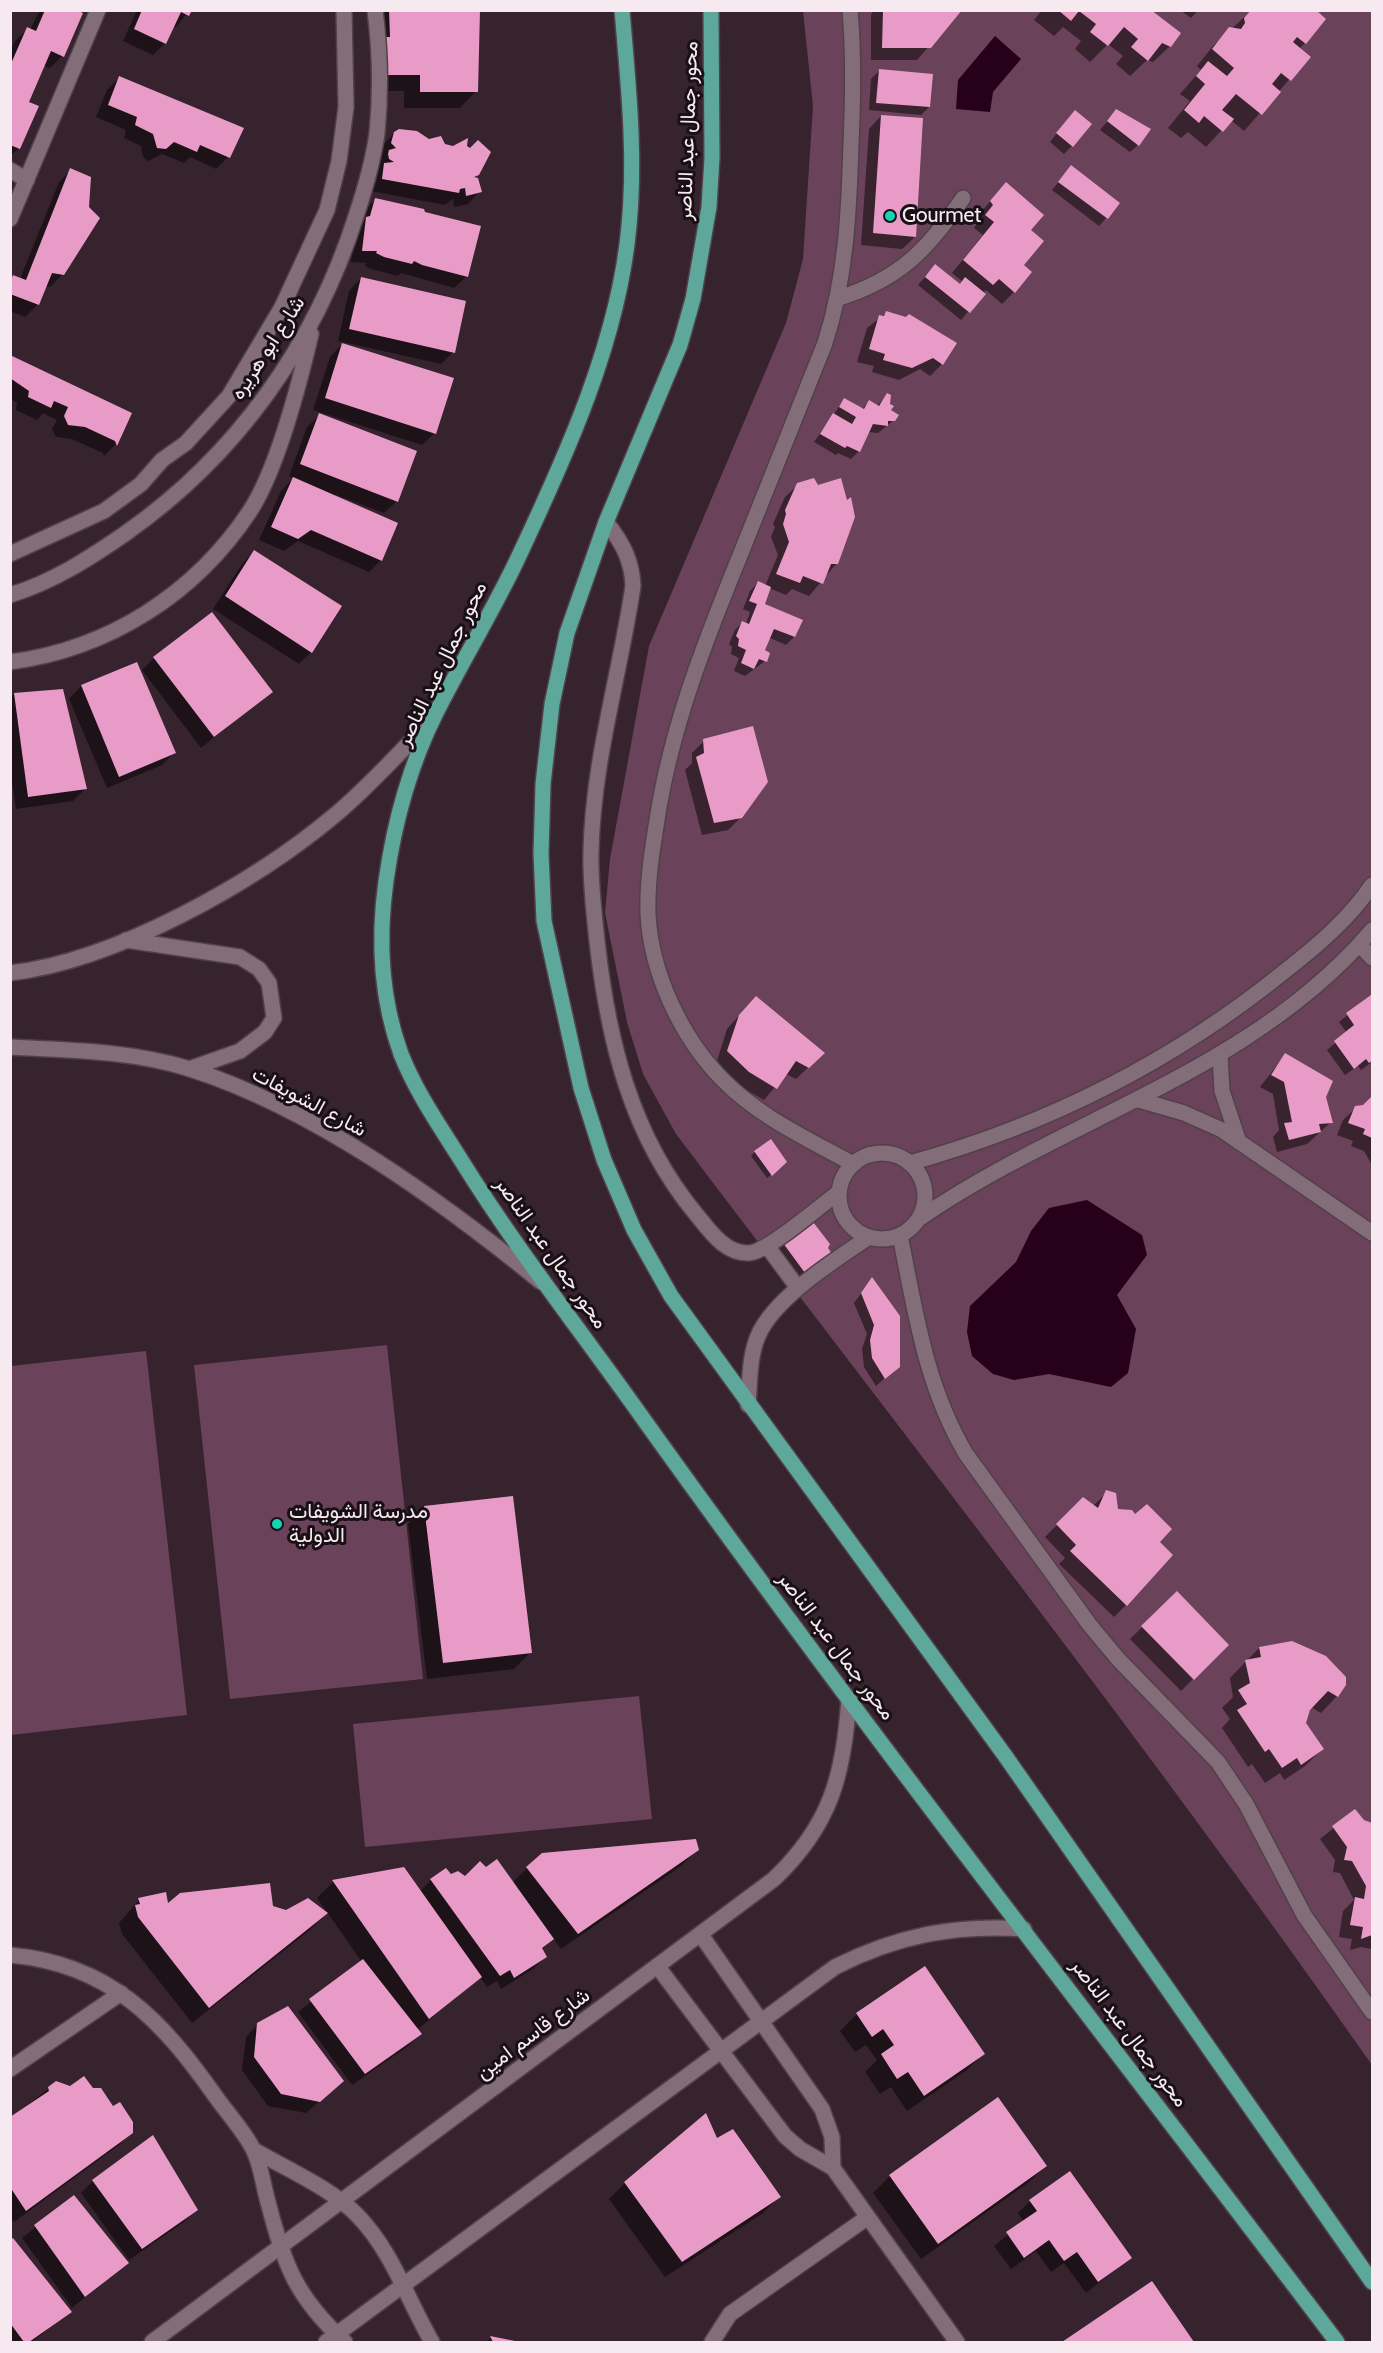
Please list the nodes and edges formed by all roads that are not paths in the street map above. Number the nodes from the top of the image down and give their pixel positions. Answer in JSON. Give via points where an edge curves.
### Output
{"nodes":[{"id":1,"x":98,"y":10,"type":"edge"},
{"id":2,"x":344,"y":10,"type":"edge"},
{"id":3,"x":375,"y":10,"type":"edge"},
{"id":4,"x":622,"y":10,"type":"edge"},
{"id":5,"x":711,"y":10,"type":"edge"},
{"id":6,"x":850,"y":10,"type":"edge"},
{"id":7,"x":10,"y":170,"type":"edge"},
{"id":8,"x":27,"y":180,"type":"junction"},
{"id":9,"x":963,"y":198,"type":"dead end"},
{"id":10,"x":10,"y":219,"type":"edge"},
{"id":11,"x":839,"y":298,"type":"junction"},
{"id":12,"x":313,"y":324,"type":"junction"},
{"id":13,"x":606,"y":522,"type":"junction"},
{"id":14,"x":10,"y":554,"type":"edge"},
{"id":15,"x":10,"y":595,"type":"edge"},
{"id":16,"x":10,"y":662,"type":"edge"},
{"id":17,"x":433,"y":718,"type":"junction"},
{"id":18,"x":1372,"y":885,"type":"edge"},
{"id":19,"x":1372,"y":930,"type":"edge"},
{"id":20,"x":126,"y":940,"type":"junction"},
{"id":21,"x":1360,"y":945,"type":"junction"},
{"id":22,"x":1372,"y":958,"type":"edge"},
{"id":23,"x":10,"y":973,"type":"edge"},
{"id":24,"x":10,"y":1047,"type":"edge"},
{"id":25,"x":1220,"y":1055,"type":"junction"},
{"id":26,"x":189,"y":1069,"type":"junction"},
{"id":27,"x":1139,"y":1100,"type":"junction"},
{"id":28,"x":1239,"y":1142,"type":"junction"},
{"id":29,"x":910,"y":1163,"type":"junction"},
{"id":30,"x":853,"y":1164,"type":"junction"},
{"id":31,"x":839,"y":1192,"type":"junction"},
{"id":32,"x":920,"y":1218,"type":"junction"},
{"id":33,"x":1372,"y":1233,"type":"edge"},
{"id":34,"x":900,"y":1235,"type":"junction"},
{"id":35,"x":869,"y":1237,"type":"junction"},
{"id":36,"x":767,"y":1246,"type":"junction"},
{"id":37,"x":798,"y":1288,"type":"junction"},
{"id":38,"x":549,"y":1289,"type":"junction"},
{"id":39,"x":748,"y":1405,"type":"junction"},
{"id":40,"x":849,"y":1698,"type":"junction"},
{"id":41,"x":1024,"y":1929,"type":"junction"},
{"id":42,"x":701,"y":1935,"type":"junction"},
{"id":43,"x":10,"y":1955,"type":"edge"},
{"id":44,"x":658,"y":1967,"type":"junction"},
{"id":45,"x":121,"y":1993,"type":"junction"},
{"id":46,"x":1372,"y":2012,"type":"edge"},
{"id":47,"x":761,"y":2020,"type":"junction"},
{"id":48,"x":721,"y":2050,"type":"junction"},
{"id":49,"x":10,"y":2069,"type":"edge"},
{"id":50,"x":254,"y":2150,"type":"junction"},
{"id":51,"x":833,"y":2168,"type":"junction"},
{"id":52,"x":342,"y":2202,"type":"junction"},
{"id":53,"x":868,"y":2217,"type":"junction"},
{"id":54,"x":280,"y":2248,"type":"junction"},
{"id":55,"x":1372,"y":2282,"type":"edge"},
{"id":56,"x":402,"y":2286,"type":"junction"},
{"id":57,"x":336,"y":2340,"type":"edge"},
{"id":58,"x":152,"y":2343,"type":"edge"},
{"id":59,"x":432,"y":2343,"type":"edge"},
{"id":60,"x":711,"y":2343,"type":"edge"},
{"id":61,"x":957,"y":2343,"type":"edge"},
{"id":62,"x":1337,"y":2343,"type":"edge"}],
"edges":[{"from":1,"to":8,"type":"street"},
{"from":2,"to":14,"type":"street","name":"شارع ابو هريره","via":[[346,107],[327,210],[282,308],[229,396],[186,443],[162,460],[132,491],[104,511]]},
{"from":3,"to":12,"type":"street","name":"شارع ابو هريره","via":[[377,131],[371,167],[344,254]]},
{"from":4,"to":17,"type":"main road","name":"محور جمال عبد الناصر","via":[[631,125],[629,227],[611,317],[593,381],[516,563]]},
{"from":5,"to":13,"type":"main road","name":"محور جمال عبد الناصر","via":[[709,207],[693,299],[666,381]]},
{"from":6,"to":11,"type":"street","via":[[850,172]]},
{"from":7,"to":8,"type":"street"},
{"from":8,"to":10,"type":"street"},
{"from":9,"to":11,"type":"street","via":[[912,262],[877,284]]},
{"from":11,"to":30,"type":"street","via":[[677,722],[651,849],[648,916],[666,992],[699,1051],[722,1079],[777,1122]]},
{"from":12,"to":15,"type":"street","name":"شارع ابو هريره","via":[[265,400],[189,484],[82,563]]},
{"from":12,"to":16,"type":"street","via":[[301,379],[270,469],[251,509],[223,546],[194,578],[127,627],[92,642]]},
{"from":13,"to":36,"type":"street","via":[[625,548],[633,586],[599,768],[591,850],[598,949],[610,1031],[633,1108],[676,1188],[727,1246],[749,1253]]},
{"from":13,"to":39,"type":"main road","name":"محور جمال عبد الناصر","via":[[567,633],[552,704],[543,784],[544,921],[581,1088],[604,1160],[634,1230],[671,1296]]},
{"from":17,"to":20,"type":"street","via":[[336,814],[267,865],[222,893]]},
{"from":17,"to":38,"type":"main road","name":"محور جمال عبد الناصر","via":[[398,819],[387,877],[381,926],[391,1018],[400,1052],[422,1099]]},
{"from":18,"to":29,"type":"street","via":[[1354,909],[1303,957],[1229,1014],[1163,1056],[1049,1115],[964,1148]]},
{"from":19,"to":21,"type":"street"},
{"from":20,"to":23,"type":"street"},
{"from":20,"to":26,"type":"street","via":[[240,957],[259,969],[269,983],[274,1018],[265,1032],[240,1051]]},
{"from":21,"to":22,"type":"street"},
{"from":21,"to":25,"type":"street","via":[[1288,1007]]},
{"from":24,"to":26,"type":"street","name":"شارع الشويفات","via":[[111,1054]]},
{"from":25,"to":27,"type":"street"},
{"from":25,"to":28,"type":"street","via":[[1224,1100]]},
{"from":26,"to":38,"type":"street","name":"شارع الشويفات","via":[[268,1101],[356,1149],[455,1215]]},
{"from":27,"to":28,"type":"street","via":[[1204,1120]]},
{"from":27,"to":32,"type":"street","via":[[980,1179]]},
{"from":28,"to":33,"type":"street"},
{"from":29,"to":30,"type":"street","via":[[900,1156],[875,1153]]},
{"from":29,"to":32,"type":"street","via":[[925,1189]]},
{"from":30,"to":31,"type":"street"},
{"from":31,"to":35,"type":"street","via":[[846,1220]]},
{"from":31,"to":36,"type":"street"},
{"from":32,"to":34,"type":"street"},
{"from":34,"to":35,"type":"street"},
{"from":34,"to":46,"type":"street","via":[[930,1375],[951,1430],[1089,1624],[1218,1762],[1246,1804],[1304,1915]]},
{"from":35,"to":37,"type":"street"},
{"from":36,"to":37,"type":"street"},
{"from":37,"to":39,"type":"street","via":[[759,1334],[752,1356]]},
{"from":38,"to":40,"type":"main road","name":"محور جمال عبد الناصر"},
{"from":39,"to":55,"type":"main road","name":"محور جمال عبد الناصر","via":[[1006,1757]]},
{"from":40,"to":41,"type":"main road","name":"محور جمال عبد الناصر"},
{"from":40,"to":42,"type":"street","name":"شارع قاسم امين","via":[[843,1760],[830,1805],[819,1826],[774,1879]]},
{"from":41,"to":47,"type":"street","via":[[940,1930],[886,1944],[835,1967]]},
{"from":41,"to":62,"type":"main road","name":"محور جمال عبد الناصر"},
{"from":42,"to":44,"type":"street","name":"شارع قاسم امين"},
{"from":42,"to":47,"type":"street"},
{"from":43,"to":45,"type":"street","via":[[60,1965]]},
{"from":44,"to":48,"type":"street"},
{"from":44,"to":52,"type":"street","name":"شارع قاسم امين"},
{"from":45,"to":49,"type":"street"},
{"from":45,"to":50,"type":"street","via":[[173,2038]]},
{"from":47,"to":48,"type":"street"},
{"from":47,"to":51,"type":"street","via":[[814,2096],[832,2137]]},
{"from":48,"to":51,"type":"street","via":[[773,2121],[800,2149]]},
{"from":48,"to":56,"type":"street"},
{"from":50,"to":52,"type":"street"},
{"from":50,"to":54,"type":"street"},
{"from":51,"to":53,"type":"street"},
{"from":52,"to":54,"type":"street","name":"شارع قاسم امين"},
{"from":52,"to":56,"type":"street","via":[[384,2248]]},
{"from":53,"to":60,"type":"street","via":[[730,2314]]},
{"from":53,"to":61,"type":"street"},
{"from":54,"to":57,"type":"street","via":[[308,2304]]},
{"from":54,"to":58,"type":"street","name":"شارع قاسم امين"},
{"from":56,"to":57,"type":"street"},
{"from":56,"to":59,"type":"street"}]}
